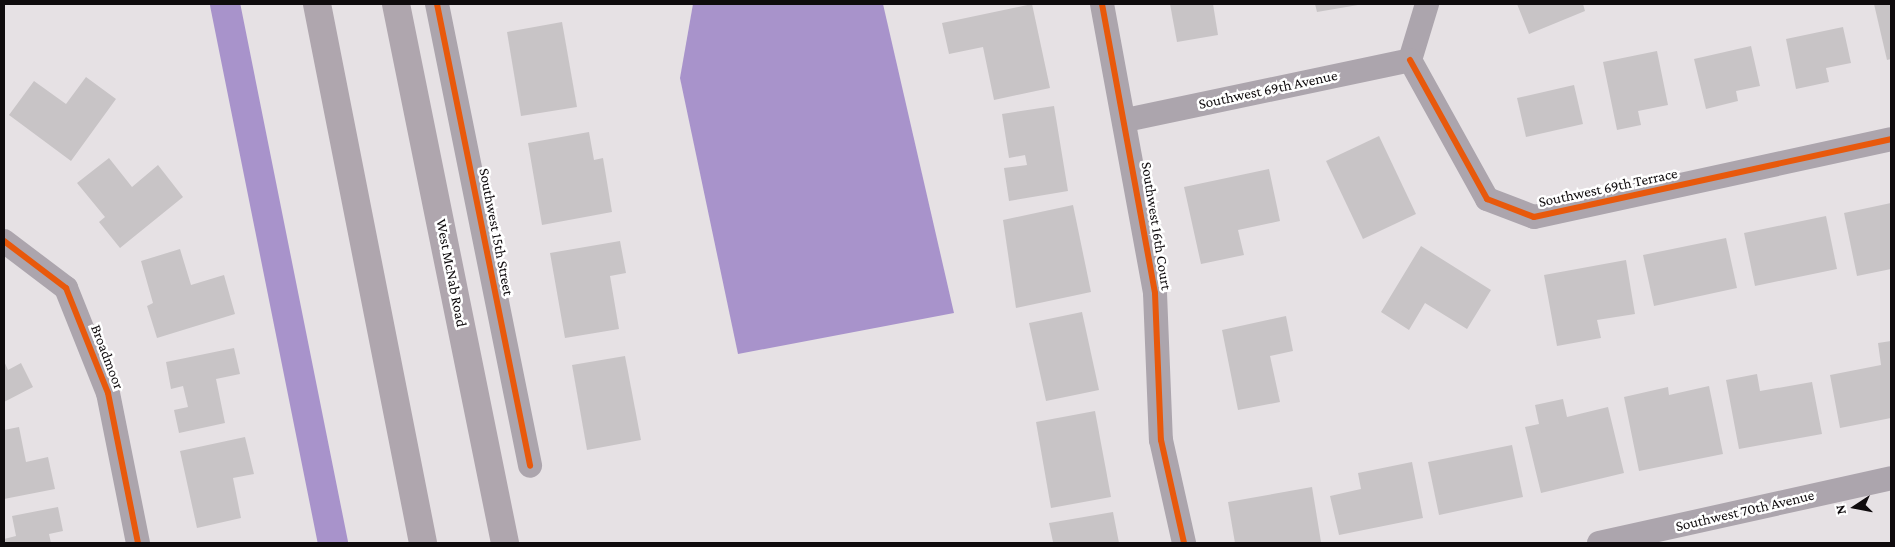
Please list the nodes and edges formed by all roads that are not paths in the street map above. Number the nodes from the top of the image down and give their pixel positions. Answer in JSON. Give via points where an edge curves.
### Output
{"nodes":[{"id":1,"x":317,"y":4,"type":"edge"},
{"id":2,"x":396,"y":4,"type":"edge"},
{"id":3,"x":437,"y":4,"type":"edge"},
{"id":4,"x":1102,"y":4,"type":"edge"},
{"id":5,"x":1427,"y":4,"type":"edge"},
{"id":6,"x":1410,"y":60,"type":"junction"},
{"id":7,"x":1126,"y":120,"type":"junction"},
{"id":8,"x":1891,"y":139,"type":"edge"},
{"id":9,"x":4,"y":241,"type":"edge"},
{"id":10,"x":530,"y":466,"type":"dead end"},
{"id":11,"x":1891,"y":478,"type":"edge"},
{"id":12,"x":138,"y":543,"type":"edge"},
{"id":13,"x":423,"y":543,"type":"edge"},
{"id":14,"x":505,"y":543,"type":"edge"},
{"id":15,"x":1184,"y":543,"type":"edge"},
{"id":16,"x":1599,"y":543,"type":"edge"}],
"edges":[{"from":1,"to":13,"type":"main road"},
{"from":2,"to":14,"type":"main road","name":"West McNab Road"},
{"from":3,"to":10,"type":"street","name":"Southwest 15th Street"},
{"from":4,"to":7,"type":"street","name":"Southwest 16th Court"},
{"from":5,"to":6,"type":"street"},
{"from":6,"to":7,"type":"street","name":"Southwest 69th Avenue"},
{"from":6,"to":8,"type":"street","name":"Southwest 69th Terrace","via":[[1487,199],[1534,217]]},
{"from":7,"to":15,"type":"street","name":"Southwest 16th Court","via":[[1155,293],[1161,440]]},
{"from":9,"to":12,"type":"street","name":"Broadmoor","via":[[66,288],[108,393]]},
{"from":11,"to":16,"type":"street","name":"Southwest 70th Avenue"}]}
